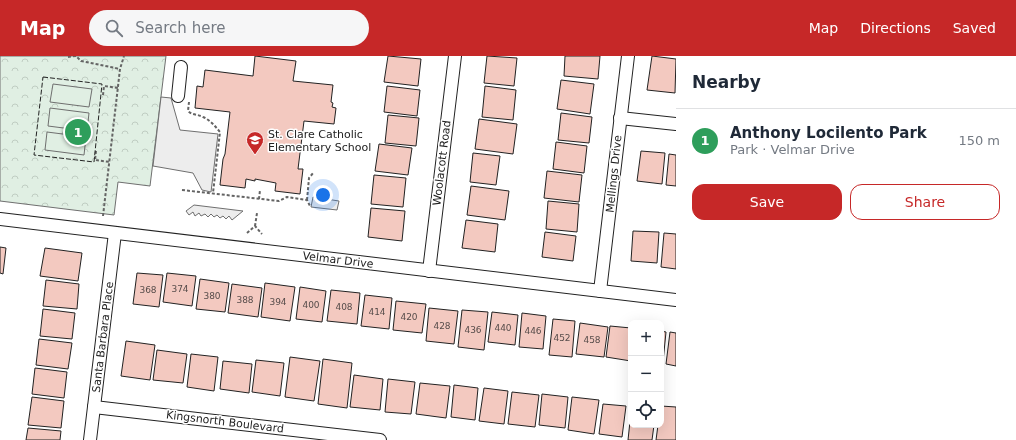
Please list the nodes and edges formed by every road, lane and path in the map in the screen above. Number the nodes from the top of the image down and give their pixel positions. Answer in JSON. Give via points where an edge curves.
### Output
{"nodes":[{"id":1,"x":124,"y":56,"type":"edge"},
{"id":2,"x":455,"y":56,"type":"edge"},
{"id":3,"x":628,"y":56,"type":"edge"},
{"id":4,"x":68,"y":57,"type":"edge"},
{"id":5,"x":181,"y":67,"type":"dead end"},
{"id":6,"x":120,"y":70,"type":"junction"},
{"id":7,"x":118,"y":88,"type":"junction"},
{"id":8,"x":103,"y":95,"type":"dead end"},
{"id":9,"x":183,"y":97,"type":"joint"},
{"id":10,"x":620,"y":118,"type":"junction"},
{"id":11,"x":676,"y":124,"type":"edge"},
{"id":12,"x":96,"y":151,"type":"dead end"},
{"id":13,"x":110,"y":162,"type":"junction"},
{"id":14,"x":314,"y":172,"type":"dead end"},
{"id":15,"x":182,"y":190,"type":"dead end"},
{"id":16,"x":260,"y":190,"type":"dead end"},
{"id":17,"x":213,"y":193,"type":"junction"},
{"id":18,"x":259,"y":199,"type":"junction"},
{"id":19,"x":307,"y":200,"type":"junction"},
{"id":20,"x":310,"y":206,"type":"dead end"},
{"id":21,"x":257,"y":213,"type":"dead end"},
{"id":22,"x":103,"y":216,"type":"dead end"},
{"id":23,"x":0,"y":219,"type":"edge"},
{"id":24,"x":255,"y":226,"type":"junction"},
{"id":25,"x":115,"y":233,"type":"junction"},
{"id":26,"x":247,"y":233,"type":"dead end"},
{"id":27,"x":262,"y":234,"type":"dead end"},
{"id":28,"x":429,"y":271,"type":"junction"},
{"id":29,"x":600,"y":291,"type":"junction"},
{"id":30,"x":676,"y":300,"type":"edge"},
{"id":31,"x":94,"y":407,"type":"junction"},
{"id":32,"x":90,"y":440,"type":"edge"},
{"id":33,"x":380,"y":440,"type":"edge"}],
"edges":[{"from":1,"to":6,"type":"path"},
{"from":2,"to":28,"type":"street","name":"Woolacott Road"},
{"from":3,"to":10,"type":"street","name":"Mellings Drive"},
{"from":4,"to":6,"type":"path","via":[[76,56],[81,61]]},
{"from":5,"to":9,"type":"street"},
{"from":6,"to":7,"type":"path"},
{"from":7,"to":8,"type":"path","via":[[104,86]]},
{"from":7,"to":13,"type":"path"},
{"from":9,"to":17,"type":"path","via":[[191,114],[204,117],[220,132]]},
{"from":10,"to":11,"type":"street"},
{"from":10,"to":29,"type":"street","name":"Mellings Drive"},
{"from":12,"to":13,"type":"path","via":[[95,160]]},
{"from":13,"to":22,"type":"path"},
{"from":14,"to":19,"type":"path","via":[[309,178]]},
{"from":15,"to":17,"type":"path"},
{"from":16,"to":18,"type":"path"},
{"from":17,"to":18,"type":"path"},
{"from":18,"to":19,"type":"path","via":[[280,201],[287,197]]},
{"from":19,"to":20,"type":"path"},
{"from":21,"to":24,"type":"path"},
{"from":23,"to":25,"type":"street","name":"Velmar Drive"},
{"from":24,"to":26,"type":"path"},
{"from":24,"to":27,"type":"path"},
{"from":25,"to":28,"type":"street","name":"Velmar Drive"},
{"from":25,"to":31,"type":"street","name":"Santa Barbara Place"},
{"from":28,"to":29,"type":"street","name":"Velmar Drive"},
{"from":29,"to":30,"type":"street","name":"Velmar Drive"},
{"from":31,"to":32,"type":"street","name":"Santa Barbara Place"},
{"from":31,"to":33,"type":"street","name":"Kingsnorth Boulevard"}]}
